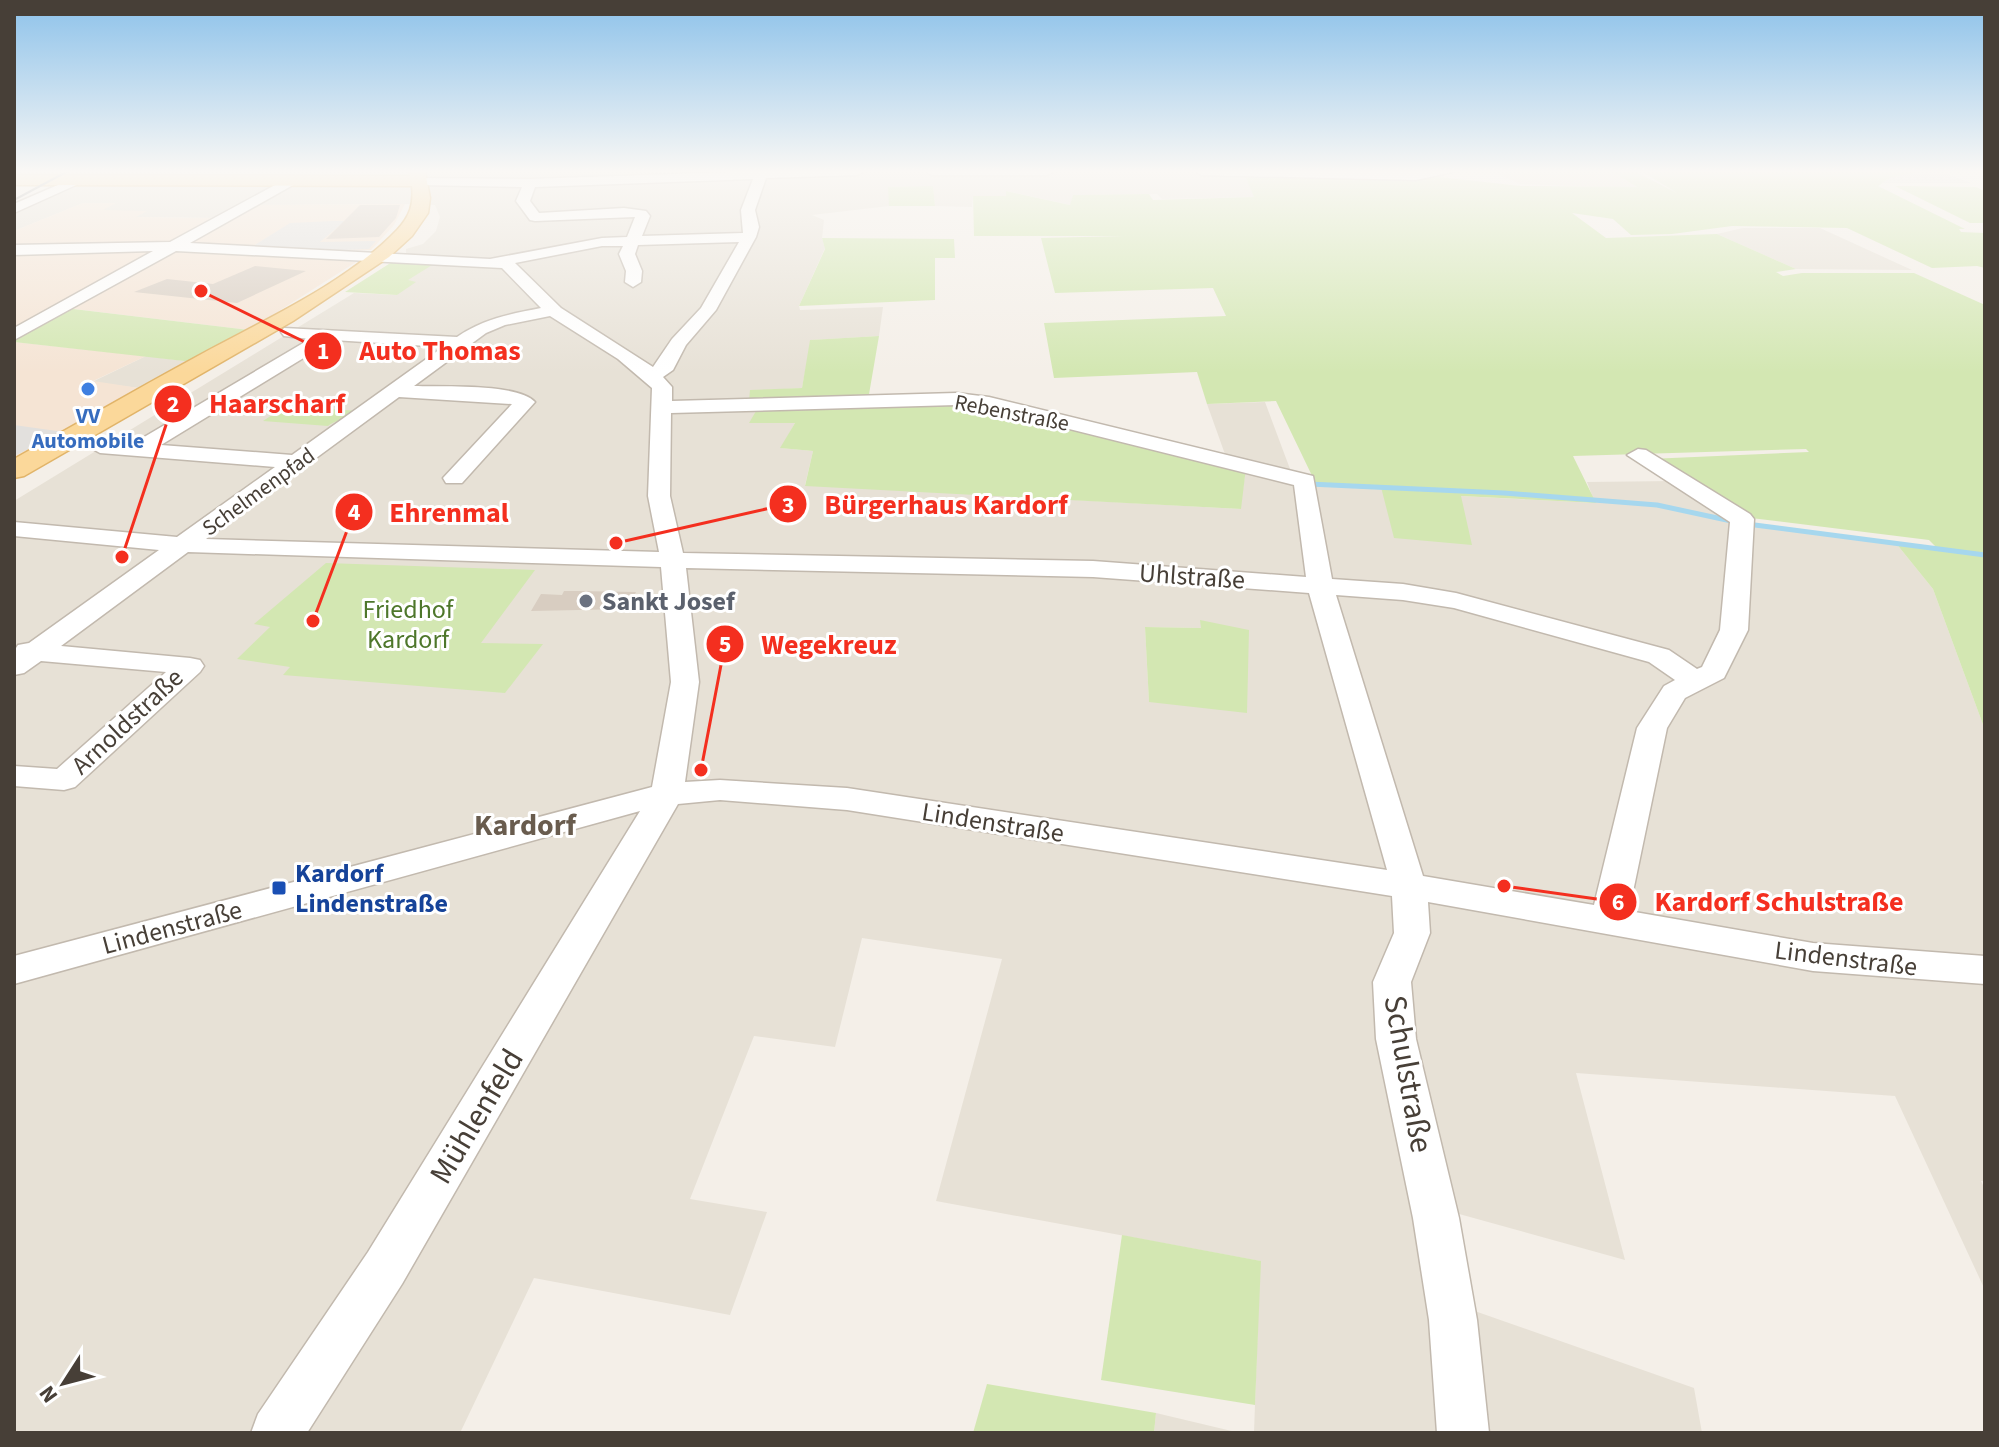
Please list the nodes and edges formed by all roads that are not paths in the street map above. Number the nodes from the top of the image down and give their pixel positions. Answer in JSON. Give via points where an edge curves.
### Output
{"nodes":[{"id":1,"x":186,"y":239,"type":"edge"},
{"id":2,"x":395,"y":239,"type":"edge"},
{"id":3,"x":705,"y":239,"type":"edge"},
{"id":4,"x":748,"y":239,"type":"edge"},
{"id":5,"x":634,"y":241,"type":"junction"},
{"id":6,"x":172,"y":246,"type":"junction"},
{"id":7,"x":14,"y":250,"type":"edge"},
{"id":8,"x":377,"y":256,"type":"junction"},
{"id":9,"x":495,"y":262,"type":"junction"},
{"id":10,"x":633,"y":282,"type":"dead end"},
{"id":11,"x":552,"y":311,"type":"junction"},
{"id":12,"x":290,"y":332,"type":"dead end"},
{"id":13,"x":330,"y":334,"type":"junction"},
{"id":14,"x":14,"y":335,"type":"edge"},
{"id":15,"x":463,"y":343,"type":"junction"},
{"id":16,"x":653,"y":376,"type":"junction"},
{"id":17,"x":204,"y":384,"type":"dead end"},
{"id":18,"x":244,"y":386,"type":"junction"},
{"id":19,"x":396,"y":391,"type":"junction"},
{"id":20,"x":663,"y":407,"type":"junction"},
{"id":21,"x":100,"y":447,"type":"dead end"},
{"id":22,"x":138,"y":450,"type":"junction"},
{"id":23,"x":1638,"y":455,"type":"dead end"},
{"id":24,"x":295,"y":462,"type":"junction"},
{"id":25,"x":14,"y":470,"type":"edge"},
{"id":26,"x":454,"y":478,"type":"dead end"},
{"id":27,"x":1305,"y":483,"type":"joint"},
{"id":28,"x":14,"y":529,"type":"edge"},
{"id":29,"x":183,"y":545,"type":"junction"},
{"id":30,"x":673,"y":562,"type":"junction"},
{"id":31,"x":1320,"y":585,"type":"junction"},
{"id":32,"x":21,"y":656,"type":"edge"},
{"id":33,"x":1694,"y":680,"type":"junction"},
{"id":34,"x":14,"y":776,"type":"edge"},
{"id":35,"x":667,"y":794,"type":"junction"},
{"id":36,"x":1409,"y":886,"type":"junction"},
{"id":37,"x":1609,"y":919,"type":"junction"},
{"id":38,"x":14,"y":970,"type":"edge"},
{"id":39,"x":1985,"y":970,"type":"edge"},
{"id":40,"x":277,"y":1433,"type":"edge"},
{"id":41,"x":1463,"y":1433,"type":"edge"}],
"edges":[{"from":1,"to":6,"type":"street"},
{"from":2,"to":8,"type":"main road"},
{"from":3,"to":5,"type":"street"},
{"from":4,"to":16,"type":"street","via":[[706,313]]},
{"from":5,"to":9,"type":"street","via":[[573,245]]},
{"from":5,"to":10,"type":"street","via":[[627,254]]},
{"from":6,"to":7,"type":"street"},
{"from":6,"to":8,"type":"street"},
{"from":6,"to":14,"type":"street"},
{"from":8,"to":9,"type":"street"},
{"from":8,"to":25,"type":"main road","via":[[311,302]]},
{"from":9,"to":11,"type":"street","via":[[515,269]]},
{"from":11,"to":15,"type":"street","name":"Schelmenpfad","via":[[488,324]]},
{"from":11,"to":16,"type":"street"},
{"from":12,"to":13,"type":"street"},
{"from":13,"to":15,"type":"street"},
{"from":13,"to":18,"type":"street"},
{"from":15,"to":19,"type":"street","name":"Schelmenpfad"},
{"from":16,"to":20,"type":"street","via":[[662,387]]},
{"from":17,"to":18,"type":"street"},
{"from":18,"to":22,"type":"street"},
{"from":19,"to":24,"type":"street","name":"Schelmenpfad"},
{"from":19,"to":26,"type":"street","via":[[525,402]]},
{"from":20,"to":27,"type":"street","name":"Rebenstraße","via":[[956,399]]},
{"from":20,"to":30,"type":"street","via":[[659,496]]},
{"from":21,"to":22,"type":"street"},
{"from":22,"to":24,"type":"street"},
{"from":23,"to":33,"type":"street","via":[[1742,519],[1734,630],[1714,672]]},
{"from":24,"to":29,"type":"street","name":"Schelmenpfad"},
{"from":27,"to":31,"type":"street","name":"Schulstraße"},
{"from":28,"to":29,"type":"street","name":"Uhlstraße"},
{"from":29,"to":30,"type":"street","name":"Uhlstraße"},
{"from":29,"to":32,"type":"street","name":"Schelmenpfad"},
{"from":30,"to":31,"type":"street","name":"Uhlstraße","via":[[1093,569]]},
{"from":30,"to":35,"type":"street","via":[[685,682]]},
{"from":31,"to":33,"type":"street","name":"Uhlstraße","via":[[1456,601],[1659,656]]},
{"from":31,"to":36,"type":"street","name":"Schulstraße"},
{"from":32,"to":34,"type":"street","name":"Arnoldstraße","via":[[190,666],[64,780]]},
{"from":33,"to":37,"type":"street","via":[[1674,692],[1652,728]]},
{"from":35,"to":36,"type":"street","name":"Lindenstraße","via":[[720,790],[847,799]]},
{"from":35,"to":38,"type":"street","name":"Lindenstraße"},
{"from":35,"to":40,"type":"street","name":"Mühlenfeld","via":[[385,1268]]},
{"from":36,"to":37,"type":"street","name":"Lindenstraße"},
{"from":36,"to":41,"type":"street","name":"Schulstraße","via":[[1412,933],[1392,982],[1396,1039],[1436,1218],[1453,1320]]},
{"from":37,"to":39,"type":"street","name":"Lindenstraße","via":[[1813,957]]}]}
